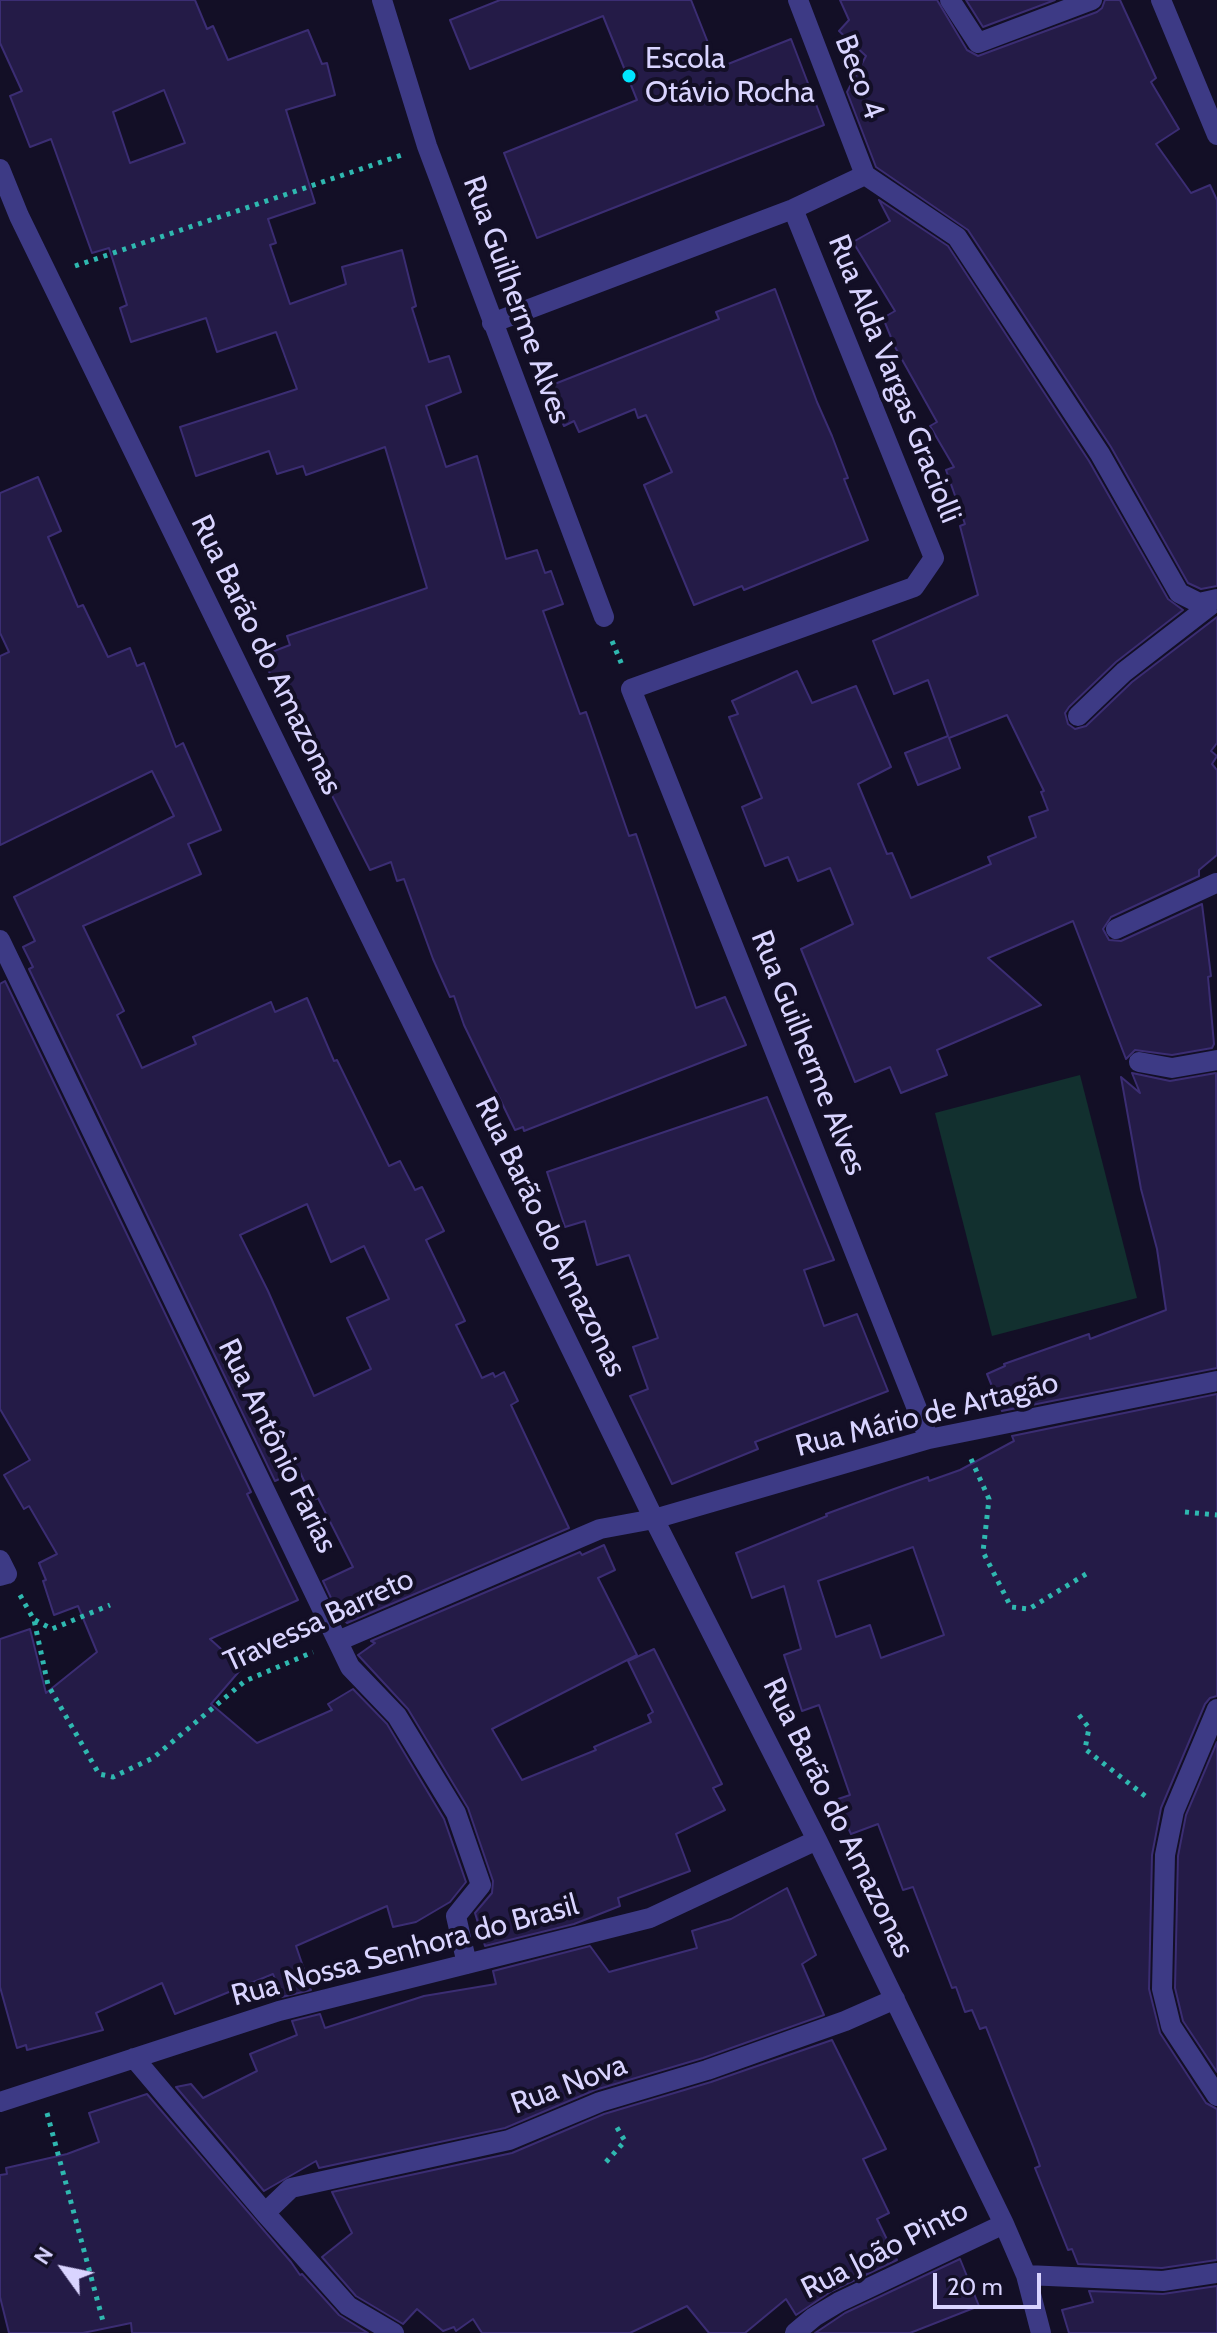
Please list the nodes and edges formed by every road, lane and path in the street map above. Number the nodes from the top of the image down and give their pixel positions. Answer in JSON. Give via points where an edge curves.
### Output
{"nodes":[{"id":1,"x":382,"y":0,"type":"edge"},
{"id":2,"x":798,"y":0,"type":"edge"},
{"id":3,"x":950,"y":0,"type":"edge"},
{"id":4,"x":1092,"y":0,"type":"edge"},
{"id":5,"x":1161,"y":0,"type":"edge"},
{"id":6,"x":1217,"y":135,"type":"edge"},
{"id":7,"x":427,"y":146,"type":"junction"},
{"id":8,"x":0,"y":169,"type":"edge"},
{"id":9,"x":865,"y":175,"type":"junction"},
{"id":10,"x":793,"y":209,"type":"junction"},
{"id":11,"x":9,"y":220,"type":"edge"},
{"id":12,"x":47,"y":275,"type":"junction"},
{"id":13,"x":492,"y":323,"type":"junction"},
{"id":14,"x":1217,"y":600,"type":"edge"},
{"id":15,"x":604,"y":617,"type":"joint"},
{"id":16,"x":631,"y":689,"type":"junction"},
{"id":17,"x":1078,"y":716,"type":"dead end"},
{"id":18,"x":1217,"y":888,"type":"edge"},
{"id":19,"x":1116,"y":929,"type":"dead end"},
{"id":20,"x":0,"y":940,"type":"edge"},
{"id":21,"x":1217,"y":1060,"type":"edge"},
{"id":22,"x":1139,"y":1062,"type":"dead end"},
{"id":23,"x":1217,"y":1381,"type":"edge"},
{"id":24,"x":959,"y":1433,"type":"junction"},
{"id":25,"x":929,"y":1439,"type":"junction"},
{"id":26,"x":1185,"y":1512,"type":"dead end"},
{"id":27,"x":1217,"y":1515,"type":"edge"},
{"id":28,"x":654,"y":1519,"type":"junction"},
{"id":29,"x":2,"y":1570,"type":"edge"},
{"id":30,"x":1086,"y":1574,"type":"dead end"},
{"id":31,"x":110,"y":1605,"type":"dead end"},
{"id":32,"x":34,"y":1620,"type":"junction"},
{"id":33,"x":338,"y":1641,"type":"junction"},
{"id":34,"x":1217,"y":1709,"type":"edge"},
{"id":35,"x":1079,"y":1715,"type":"dead end"},
{"id":36,"x":1174,"y":1811,"type":"junction"},
{"id":37,"x":817,"y":1840,"type":"junction"},
{"id":38,"x":467,"y":1964,"type":"junction"},
{"id":39,"x":895,"y":1999,"type":"junction"},
{"id":40,"x":134,"y":2058,"type":"junction"},
{"id":41,"x":41,"y":2089,"type":"junction"},
{"id":42,"x":1217,"y":2096,"type":"edge"},
{"id":43,"x":0,"y":2102,"type":"edge"},
{"id":44,"x":600,"y":2102,"type":"junction"},
{"id":45,"x":606,"y":2162,"type":"dead end"},
{"id":46,"x":265,"y":2213,"type":"junction"},
{"id":47,"x":1004,"y":2224,"type":"junction"},
{"id":48,"x":1217,"y":2273,"type":"edge"},
{"id":49,"x":1026,"y":2275,"type":"junction"},
{"id":50,"x":104,"y":2325,"type":"dead end"},
{"id":51,"x":394,"y":2333,"type":"edge"},
{"id":52,"x":795,"y":2333,"type":"edge"},
{"id":53,"x":1041,"y":2333,"type":"edge"}],
"edges":[{"from":1,"to":7,"type":"street","name":"Rua Guilherme Alves"},
{"from":2,"to":9,"type":"street","name":"Beco 4"},
{"from":3,"to":4,"type":"street","via":[[978,43]]},
{"from":5,"to":6,"type":"street"},
{"from":7,"to":12,"type":"path"},
{"from":7,"to":13,"type":"street","name":"Rua Guilherme Alves"},
{"from":8,"to":11,"type":"street","name":"Rua Barão do Amazonas"},
{"from":9,"to":10,"type":"street"},
{"from":9,"to":14,"type":"street","via":[[957,237],[1100,454],[1179,593],[1199,603]]},
{"from":10,"to":13,"type":"street","name":"Rua Alda Vargas Graciolli"},
{"from":10,"to":16,"type":"street","name":"Rua Alda Vargas Graciolli","via":[[934,558],[914,587]]},
{"from":11,"to":12,"type":"street","name":"Rua Barão do Amazonas"},
{"from":12,"to":28,"type":"street","name":"Rua Barão do Amazonas"},
{"from":13,"to":15,"type":"street","name":"Rua Guilherme Alves"},
{"from":14,"to":17,"type":"street","via":[[1124,672]]},
{"from":15,"to":16,"type":"path"},
{"from":16,"to":25,"type":"street","name":"Rua Guilherme Alves"},
{"from":18,"to":19,"type":"street"},
{"from":20,"to":33,"type":"street","name":"Rua Antônio Farias"},
{"from":21,"to":22,"type":"street","via":[[1172,1068]]},
{"from":23,"to":24,"type":"street","name":"Rua Mário de Artagão"},
{"from":24,"to":25,"type":"street","name":"Rua Mário de Artagão"},
{"from":24,"to":30,"type":"path","via":[[989,1499],[983,1552],[1011,1607],[1029,1609]]},
{"from":25,"to":28,"type":"street","name":"Rua Mário de Artagão"},
{"from":26,"to":27,"type":"path"},
{"from":28,"to":33,"type":"street","name":"Travessa Barreto","via":[[600,1529]]},
{"from":28,"to":37,"type":"street","name":"Rua Barão do Amazonas"},
{"from":29,"to":32,"type":"path","name":"Travessa Barreto"},
{"from":31,"to":32,"type":"path","via":[[52,1629]]},
{"from":32,"to":33,"type":"path","name":"Travessa Barreto","via":[[48,1685],[99,1774],[113,1777],[153,1758],[245,1681]]},
{"from":33,"to":38,"type":"street","name":"Rua Antônio Farias","via":[[350,1667],[397,1716],[456,1813],[481,1885],[456,1916]]},
{"from":34,"to":36,"type":"street"},
{"from":35,"to":36,"type":"path","via":[[1089,1728],[1085,1749],[1150,1800]]},
{"from":36,"to":42,"type":"street","via":[[1165,1855],[1162,1989],[1171,2026]]},
{"from":37,"to":38,"type":"street","name":"Rua Nossa Senhora do Brasil","via":[[650,1918]]},
{"from":37,"to":39,"type":"street","name":"Rua Barão do Amazonas"},
{"from":38,"to":40,"type":"street","name":"Rua Nossa Senhora do Brasil","via":[[279,2011]]},
{"from":39,"to":44,"type":"street","name":"Rua Nova","via":[[721,2066]]},
{"from":39,"to":47,"type":"street","name":"Rua Barão do Amazonas"},
{"from":40,"to":41,"type":"street","name":"Rua Nossa Senhora do Brasil"},
{"from":40,"to":46,"type":"street"},
{"from":41,"to":43,"type":"street","name":"Rua Nossa Senhora do Brasil"},
{"from":41,"to":50,"type":"path"},
{"from":44,"to":45,"type":"path","via":[[625,2141]]},
{"from":44,"to":46,"type":"street","name":"Rua Nova","via":[[509,2140],[291,2188]]},
{"from":46,"to":51,"type":"street","via":[[348,2306]]},
{"from":47,"to":49,"type":"street","name":"Rua Barão do Amazonas"},
{"from":47,"to":52,"type":"street","name":"Rua João Pinto","via":[[839,2302]]},
{"from":48,"to":49,"type":"street","via":[[1163,2281]]},
{"from":49,"to":53,"type":"street","name":"Rua Barão do Amazonas"}]}
